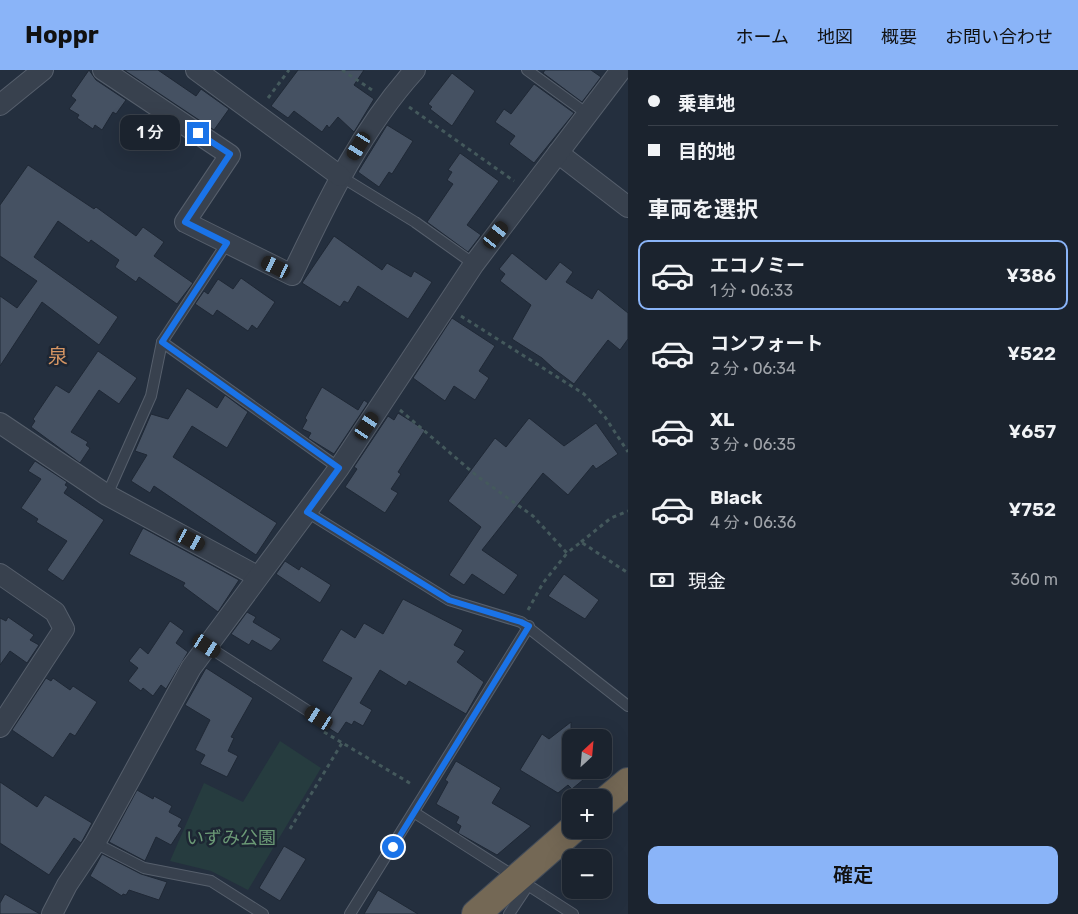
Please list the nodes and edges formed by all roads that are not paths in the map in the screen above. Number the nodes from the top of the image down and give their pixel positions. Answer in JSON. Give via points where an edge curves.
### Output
{"nodes":[{"id":1,"x":43,"y":70,"type":"edge"},
{"id":2,"x":103,"y":70,"type":"edge"},
{"id":3,"x":196,"y":70,"type":"edge"},
{"id":4,"x":415,"y":70,"type":"edge"},
{"id":5,"x":527,"y":70,"type":"edge"},
{"id":6,"x":621,"y":70,"type":"edge"},
{"id":7,"x":0,"y":105,"type":"edge"},
{"id":8,"x":586,"y":113,"type":"junction"},
{"id":9,"x":558,"y":153,"type":"junction"},
{"id":10,"x":340,"y":176,"type":"junction"},
{"id":11,"x":628,"y":207,"type":"edge"},
{"id":12,"x":227,"y":243,"type":"junction"},
{"id":13,"x":474,"y":264,"type":"junction"},
{"id":14,"x":162,"y":342,"type":"junction"},
{"id":15,"x":0,"y":423,"type":"edge"},
{"id":16,"x":339,"y":468,"type":"junction"},
{"id":17,"x":107,"y":495,"type":"junction"},
{"id":18,"x":307,"y":512,"type":"junction"},
{"id":19,"x":0,"y":574,"type":"edge"},
{"id":20,"x":257,"y":576,"type":"junction"},
{"id":21,"x":525,"y":624,"type":"junction"},
{"id":22,"x":207,"y":646,"type":"junction"},
{"id":23,"x":628,"y":706,"type":"edge"},
{"id":24,"x":319,"y":718,"type":"road end"},
{"id":25,"x":0,"y":727,"type":"edge"},
{"id":26,"x":628,"y":782,"type":"edge"},
{"id":27,"x":612,"y":795,"type":"edge"},
{"id":28,"x":415,"y":814,"type":"junction"},
{"id":29,"x":563,"y":839,"type":"edge"},
{"id":30,"x":96,"y":843,"type":"junction"},
{"id":31,"x":522,"y":882,"type":"junction"},
{"id":32,"x":52,"y":914,"type":"edge"},
{"id":33,"x":263,"y":914,"type":"edge"},
{"id":34,"x":350,"y":914,"type":"edge"},
{"id":35,"x":476,"y":914,"type":"edge"},
{"id":36,"x":509,"y":914,"type":"edge"},
{"id":37,"x":573,"y":914,"type":"edge"}],
"edges":[{"from":1,"to":7,"type":"street"},
{"from":2,"to":12,"type":"street","via":[[230,154],[185,222]]},
{"from":3,"to":10,"type":"street"},
{"from":4,"to":10,"type":"street","via":[[388,100]]},
{"from":5,"to":8,"type":"lane"},
{"from":6,"to":8,"type":"street"},
{"from":8,"to":9,"type":"street"},
{"from":9,"to":11,"type":"street"},
{"from":9,"to":13,"type":"street"},
{"from":10,"to":12,"type":"street","via":[[292,275]]},
{"from":10,"to":13,"type":"lane","via":[[415,222]]},
{"from":12,"to":14,"type":"lane"},
{"from":13,"to":16,"type":"street"},
{"from":14,"to":16,"type":"lane"},
{"from":14,"to":17,"type":"lane","via":[[151,396]]},
{"from":15,"to":17,"type":"street"},
{"from":16,"to":18,"type":"street"},
{"from":17,"to":20,"type":"street"},
{"from":18,"to":20,"type":"street"},
{"from":18,"to":21,"type":"lane","via":[[449,600]]},
{"from":19,"to":25,"type":"street","via":[[55,612],[64,629]]},
{"from":20,"to":22,"type":"street"},
{"from":21,"to":23,"type":"lane"},
{"from":21,"to":28,"type":"lane"},
{"from":22,"to":24,"type":"lane"},
{"from":22,"to":30,"type":"street","via":[[191,668]]},
{"from":26,"to":27,"type":"highway"},
{"from":28,"to":31,"type":"lane"},
{"from":28,"to":34,"type":"lane"},
{"from":29,"to":31,"type":"highway"},
{"from":30,"to":32,"type":"street","via":[[67,885]]},
{"from":30,"to":33,"type":"lane","via":[[144,868],[212,881]]},
{"from":31,"to":35,"type":"highway"},
{"from":31,"to":36,"type":"lane"},
{"from":31,"to":37,"type":"lane"}]}
